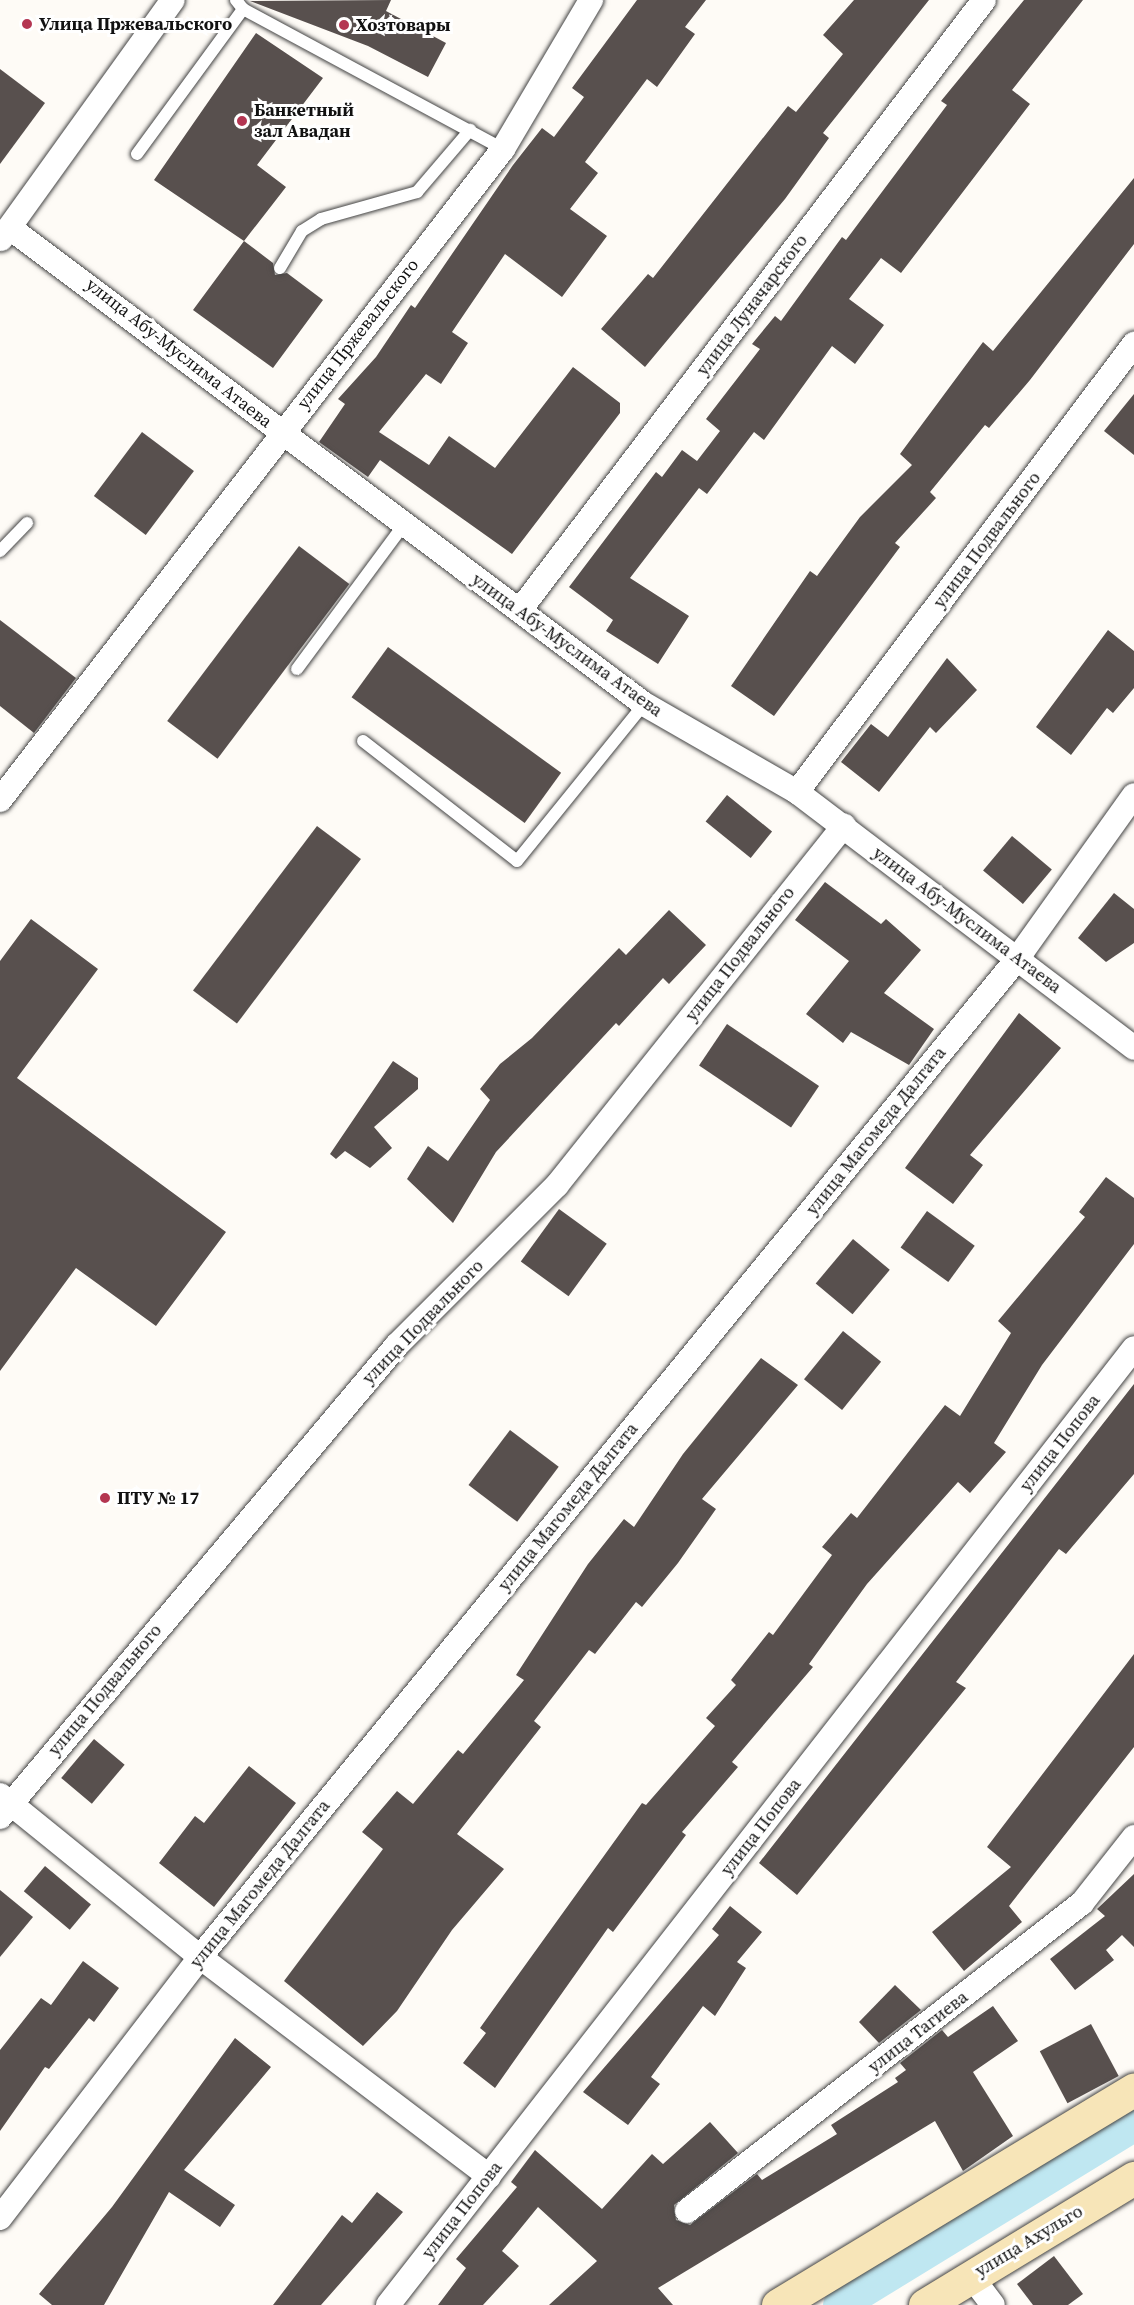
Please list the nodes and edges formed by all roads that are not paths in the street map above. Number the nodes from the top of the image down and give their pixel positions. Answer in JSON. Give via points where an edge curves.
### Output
{"nodes":[{"id":1,"x":173,"y":0,"type":"edge"},
{"id":2,"x":591,"y":0,"type":"edge"},
{"id":3,"x":984,"y":0,"type":"edge"},
{"id":4,"x":240,"y":4,"type":"edge"},
{"id":5,"x":470,"y":130,"type":"junction"},
{"id":6,"x":503,"y":149,"type":"junction"},
{"id":7,"x":137,"y":153,"type":"dead end"},
{"id":8,"x":5,"y":234,"type":"edge"},
{"id":9,"x":280,"y":268,"type":"dead end"},
{"id":10,"x":1134,"y":344,"type":"edge"},
{"id":11,"x":282,"y":432,"type":"junction"},
{"id":12,"x":27,"y":523,"type":"dead end"},
{"id":13,"x":403,"y":526,"type":"junction"},
{"id":14,"x":0,"y":551,"type":"edge"},
{"id":15,"x":520,"y":610,"type":"junction"},
{"id":16,"x":297,"y":669,"type":"dead end"},
{"id":17,"x":644,"y":704,"type":"junction"},
{"id":18,"x":363,"y":741,"type":"dead end"},
{"id":19,"x":796,"y":792,"type":"junction"},
{"id":20,"x":1134,"y":795,"type":"edge"},
{"id":21,"x":0,"y":800,"type":"edge"},
{"id":22,"x":844,"y":826,"type":"junction"},
{"id":23,"x":1017,"y":958,"type":"junction"},
{"id":24,"x":1134,"y":1048,"type":"edge"},
{"id":25,"x":1134,"y":1348,"type":"edge"},
{"id":26,"x":3,"y":1805,"type":"edge"},
{"id":27,"x":1134,"y":1837,"type":"edge"},
{"id":28,"x":200,"y":1957,"type":"junction"},
{"id":29,"x":1134,"y":2089,"type":"edge"},
{"id":30,"x":489,"y":2176,"type":"junction"},
{"id":31,"x":1134,"y":2178,"type":"edge"},
{"id":32,"x":687,"y":2211,"type":"dead end"},
{"id":33,"x":0,"y":2218,"type":"edge"},
{"id":34,"x":971,"y":2276,"type":"junction"},
{"id":35,"x":388,"y":2305,"type":"edge"},
{"id":36,"x":778,"y":2305,"type":"edge"},
{"id":37,"x":925,"y":2305,"type":"edge"},
{"id":38,"x":993,"y":2305,"type":"edge"}],
"edges":[{"from":1,"to":8,"type":"street"},
{"from":2,"to":6,"type":"street","name":"улица Пржевальского"},
{"from":3,"to":15,"type":"street","name":"улица Луначарского"},
{"from":4,"to":5,"type":"lane"},
{"from":4,"to":7,"type":"lane"},
{"from":5,"to":6,"type":"lane"},
{"from":5,"to":9,"type":"lane","via":[[417,192],[321,219],[302,231]]},
{"from":6,"to":11,"type":"street","name":"улица Пржевальского"},
{"from":8,"to":11,"type":"street","name":"улица Абу-Муслима Атаева"},
{"from":10,"to":19,"type":"street","name":"улица Подвального"},
{"from":11,"to":13,"type":"street","name":"улица Абу-Муслима Атаева"},
{"from":11,"to":21,"type":"street","name":"улица Пржевальского"},
{"from":12,"to":14,"type":"lane"},
{"from":13,"to":15,"type":"street","name":"улица Абу-Муслима Атаева"},
{"from":13,"to":16,"type":"lane"},
{"from":15,"to":17,"type":"street","name":"улица Абу-Муслима Атаева"},
{"from":17,"to":18,"type":"lane","via":[[517,861]]},
{"from":17,"to":19,"type":"street","name":"улица Абу-Муслима Атаева"},
{"from":19,"to":22,"type":"street","name":"улица Абу-Муслима Атаева"},
{"from":20,"to":23,"type":"street","name":"улица Магомеда Далгата"},
{"from":22,"to":23,"type":"street","name":"улица Абу-Муслима Атаева"},
{"from":22,"to":26,"type":"street","name":"улица Подвального","via":[[557,1185],[397,1345]]},
{"from":23,"to":24,"type":"street","name":"улица Абу-Муслима Атаева"},
{"from":23,"to":28,"type":"street","name":"улица Магомеда Далгата"},
{"from":25,"to":30,"type":"street","name":"улица Попова"},
{"from":26,"to":28,"type":"street"},
{"from":27,"to":32,"type":"street","name":"улица Тагиева","via":[[1082,1903]]},
{"from":28,"to":30,"type":"street"},
{"from":28,"to":33,"type":"street","name":"улица Магомеда Далгата"},
{"from":29,"to":36,"type":"main road"},
{"from":30,"to":35,"type":"street","name":"улица Попова"},
{"from":31,"to":34,"type":"main road","name":"улица Ахульго"},
{"from":34,"to":37,"type":"main road","name":"улица Ахульго"},
{"from":34,"to":38,"type":"street"}]}
